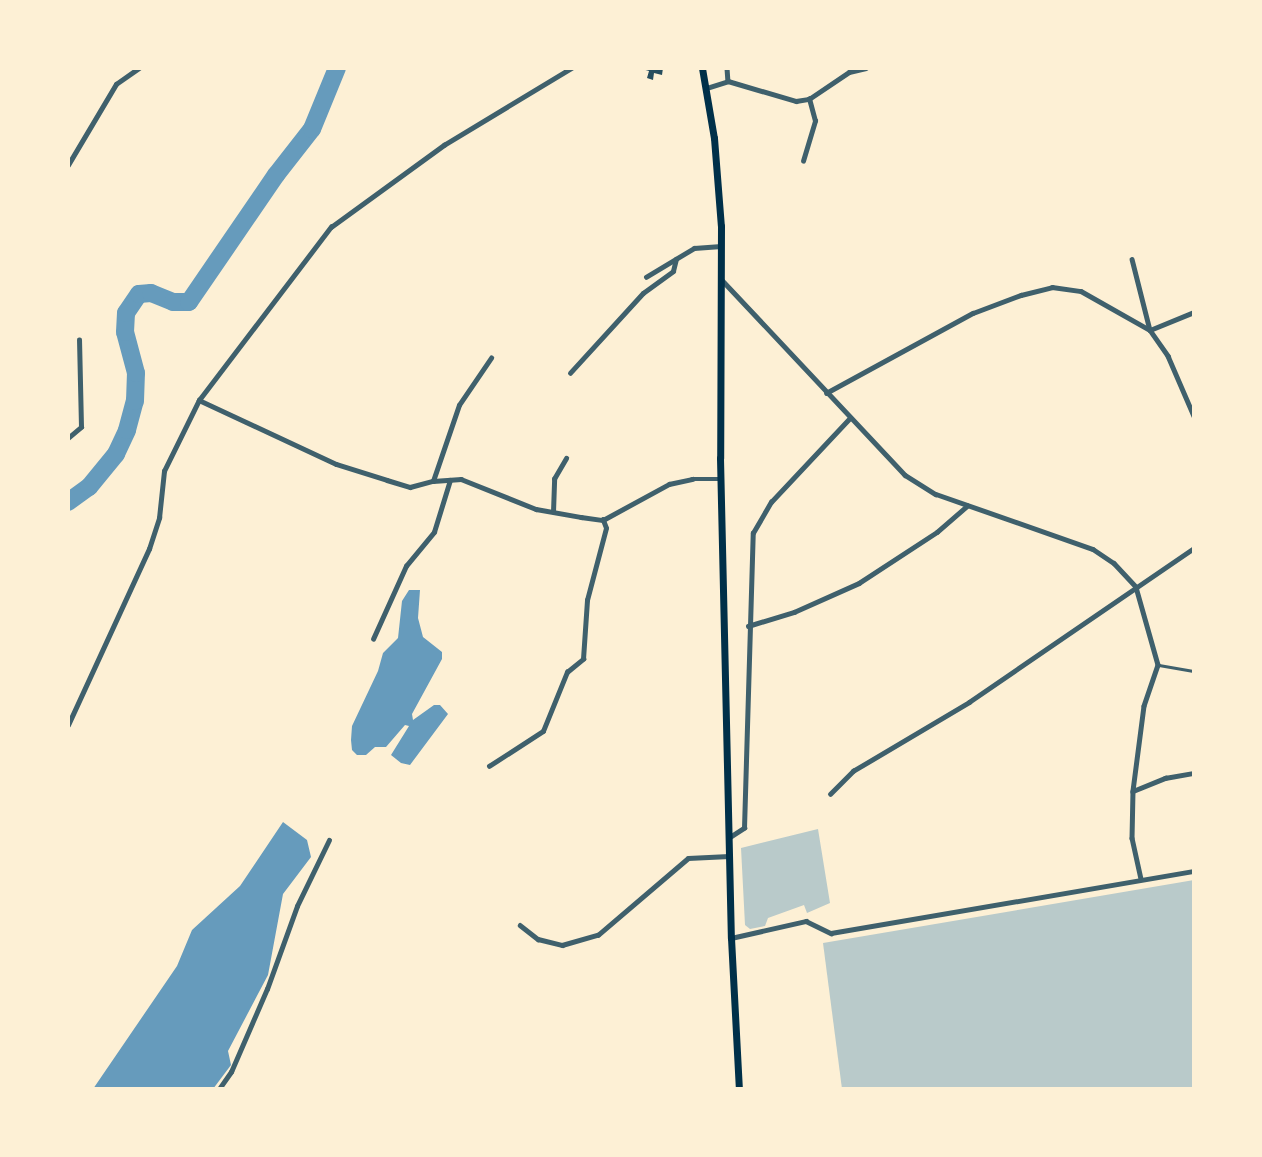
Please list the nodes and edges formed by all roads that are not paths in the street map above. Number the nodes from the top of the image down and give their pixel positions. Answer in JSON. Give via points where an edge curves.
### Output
{"nodes":[{"id":1,"x":139,"y":68,"type":"edge"},
{"id":2,"x":571,"y":68,"type":"edge"},
{"id":3,"x":702,"y":68,"type":"edge"},
{"id":4,"x":727,"y":68,"type":"edge"},
{"id":5,"x":866,"y":68,"type":"edge"},
{"id":6,"x":728,"y":81,"type":"junction"},
{"id":7,"x":707,"y":88,"type":"junction"},
{"id":8,"x":809,"y":99,"type":"junction"},
{"id":9,"x":803,"y":161,"type":"dead end"},
{"id":10,"x":68,"y":165,"type":"edge"},
{"id":11,"x":722,"y":246,"type":"junction"},
{"id":12,"x":676,"y":258,"type":"junction"},
{"id":13,"x":1132,"y":259,"type":"dead end"},
{"id":14,"x":646,"y":277,"type":"dead end"},
{"id":15,"x":723,"y":281,"type":"junction"},
{"id":16,"x":1194,"y":312,"type":"edge"},
{"id":17,"x":1150,"y":330,"type":"junction"},
{"id":18,"x":79,"y":340,"type":"dead end"},
{"id":19,"x":491,"y":358,"type":"dead end"},
{"id":20,"x":570,"y":373,"type":"dead end"},
{"id":21,"x":826,"y":393,"type":"junction"},
{"id":22,"x":200,"y":400,"type":"junction"},
{"id":23,"x":1192,"y":405,"type":"edge"},
{"id":24,"x":1194,"y":416,"type":"edge"},
{"id":25,"x":850,"y":418,"type":"junction"},
{"id":26,"x":68,"y":438,"type":"edge"},
{"id":27,"x":566,"y":458,"type":"dead end"},
{"id":28,"x":722,"y":479,"type":"junction"},
{"id":29,"x":450,"y":480,"type":"junction"},
{"id":30,"x":433,"y":481,"type":"junction"},
{"id":31,"x":967,"y":506,"type":"junction"},
{"id":32,"x":553,"y":512,"type":"junction"},
{"id":33,"x":603,"y":520,"type":"junction"},
{"id":34,"x":1194,"y":548,"type":"edge"},
{"id":35,"x":1136,"y":587,"type":"junction"},
{"id":36,"x":748,"y":626,"type":"junction"},
{"id":37,"x":373,"y":639,"type":"dead end"},
{"id":38,"x":1158,"y":665,"type":"junction"},
{"id":39,"x":1194,"y":671,"type":"edge"},
{"id":40,"x":68,"y":725,"type":"edge"},
{"id":41,"x":489,"y":766,"type":"dead end"},
{"id":42,"x":1194,"y":773,"type":"edge"},
{"id":43,"x":1133,"y":791,"type":"junction"},
{"id":44,"x":830,"y":794,"type":"dead end"},
{"id":45,"x":730,"y":837,"type":"junction"},
{"id":46,"x":329,"y":840,"type":"dead end"},
{"id":47,"x":730,"y":856,"type":"junction"},
{"id":48,"x":1194,"y":871,"type":"edge"},
{"id":49,"x":1142,"y":880,"type":"junction"},
{"id":50,"x":520,"y":925,"type":"dead end"},
{"id":51,"x":732,"y":938,"type":"junction"},
{"id":52,"x":219,"y":1089,"type":"edge"},
{"id":53,"x":739,"y":1089,"type":"edge"}],
"edges":[{"from":1,"to":10,"type":"street","via":[[116,84]]},
{"from":2,"to":22,"type":"street","via":[[444,145],[331,227]]},
{"from":3,"to":7,"type":"main road"},
{"from":4,"to":6,"type":"street"},
{"from":5,"to":8,"type":"street","via":[[849,72]]},
{"from":6,"to":7,"type":"street"},
{"from":6,"to":8,"type":"street","via":[[785,100]]},
{"from":7,"to":11,"type":"main road","via":[[719,177]]},
{"from":8,"to":9,"type":"street","via":[[816,121]]},
{"from":11,"to":12,"type":"street","via":[[694,248]]},
{"from":11,"to":15,"type":"main road"},
{"from":12,"to":14,"type":"street"},
{"from":12,"to":20,"type":"street","via":[[673,271],[643,293]]},
{"from":13,"to":17,"type":"street"},
{"from":15,"to":21,"type":"street"},
{"from":15,"to":28,"type":"main road"},
{"from":16,"to":17,"type":"street"},
{"from":17,"to":21,"type":"street","via":[[1081,292],[1052,287],[973,313]]},
{"from":17,"to":23,"type":"street"},
{"from":18,"to":26,"type":"street","via":[[82,419],[81,427]]},
{"from":19,"to":30,"type":"street","via":[[459,405]]},
{"from":21,"to":25,"type":"street"},
{"from":22,"to":30,"type":"street","via":[[335,464],[410,487]]},
{"from":22,"to":40,"type":"street","via":[[164,471],[159,518],[149,550]]},
{"from":23,"to":24,"type":"street"},
{"from":25,"to":31,"type":"street","via":[[905,475]]},
{"from":25,"to":36,"type":"street","via":[[771,502],[753,533]]},
{"from":27,"to":32,"type":"street","via":[[554,479]]},
{"from":28,"to":33,"type":"street","via":[[669,484]]},
{"from":28,"to":45,"type":"main road"},
{"from":29,"to":30,"type":"street"},
{"from":29,"to":32,"type":"street","via":[[461,479]]},
{"from":29,"to":37,"type":"street","via":[[434,532],[406,566]]},
{"from":31,"to":35,"type":"street","via":[[1093,549]]},
{"from":31,"to":36,"type":"street","via":[[859,583],[794,612]]},
{"from":32,"to":33,"type":"street"},
{"from":33,"to":41,"type":"street","via":[[606,528],[587,600],[583,659],[567,672],[542,731]]},
{"from":34,"to":35,"type":"street"},
{"from":35,"to":38,"type":"street"},
{"from":35,"to":44,"type":"street","via":[[969,702],[853,771]]},
{"from":36,"to":45,"type":"street","via":[[744,828]]},
{"from":38,"to":39,"type":"lane"},
{"from":38,"to":43,"type":"street","via":[[1144,706]]},
{"from":42,"to":43,"type":"street"},
{"from":43,"to":49,"type":"street","via":[[1132,838]]},
{"from":45,"to":47,"type":"main road"},
{"from":46,"to":52,"type":"street","via":[[297,906],[231,1072]]},
{"from":47,"to":50,"type":"street","via":[[688,859],[598,935],[562,945],[538,939]]},
{"from":47,"to":51,"type":"main road"},
{"from":48,"to":49,"type":"street"},
{"from":49,"to":51,"type":"street","via":[[831,933],[806,921]]},
{"from":51,"to":53,"type":"main road"}]}
